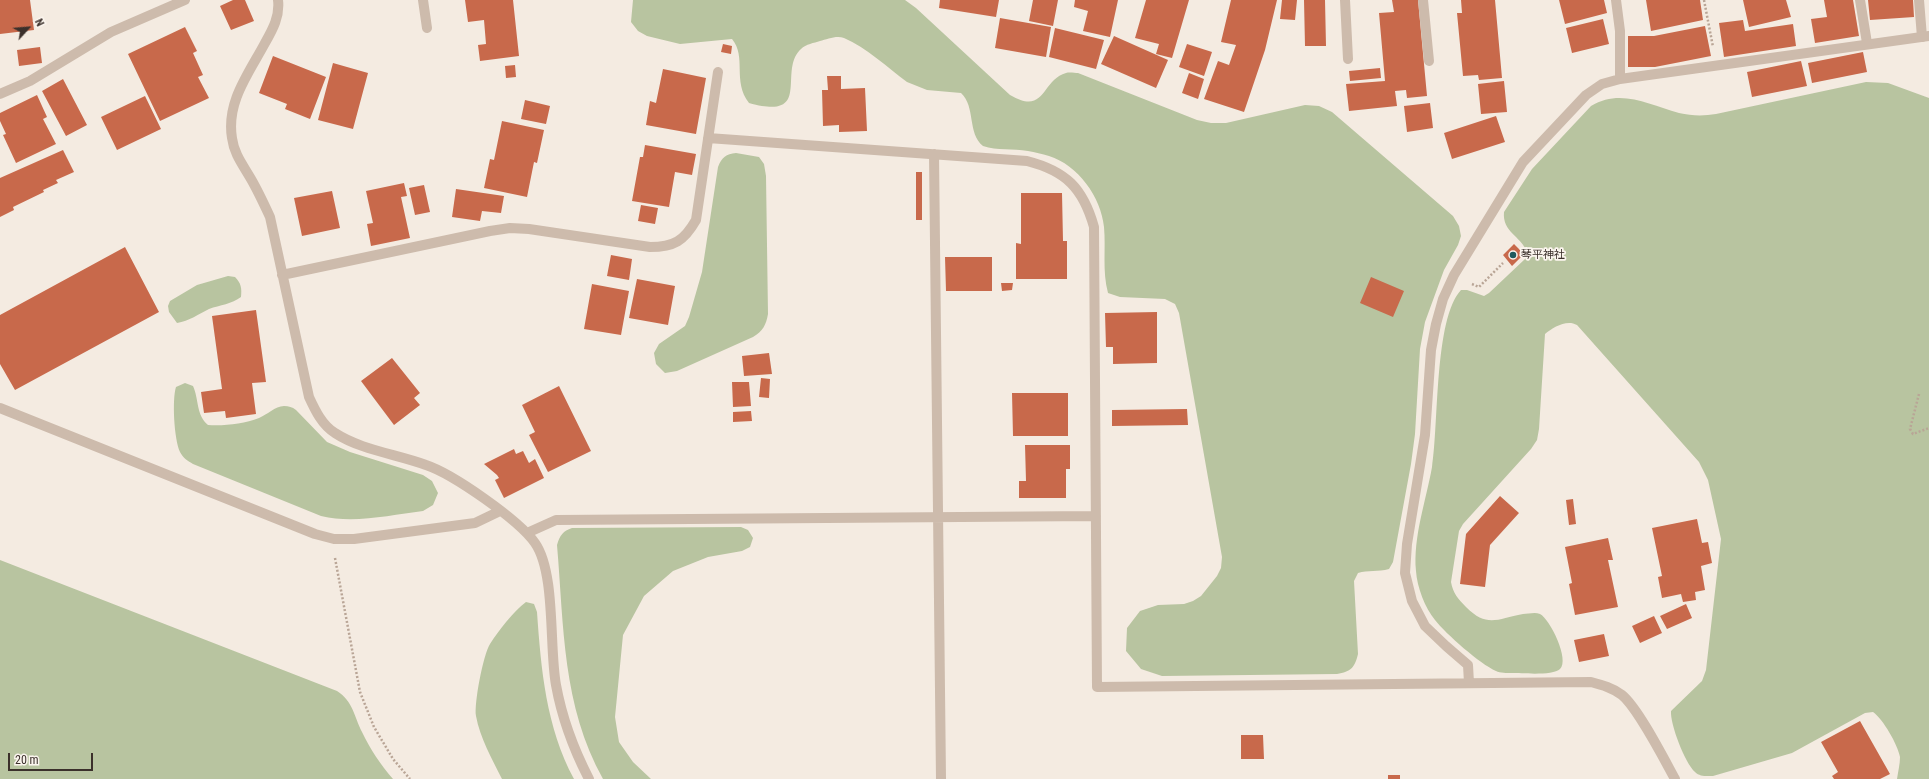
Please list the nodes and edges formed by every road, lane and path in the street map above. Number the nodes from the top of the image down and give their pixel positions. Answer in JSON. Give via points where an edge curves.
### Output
{"nodes":[{"id":1,"x":185,"y":0,"type":"edge"},
{"id":2,"x":278,"y":0,"type":"edge"},
{"id":3,"x":423,"y":0,"type":"edge"},
{"id":4,"x":1345,"y":0,"type":"edge"},
{"id":5,"x":1423,"y":0,"type":"edge"},
{"id":6,"x":1616,"y":0,"type":"edge"},
{"id":7,"x":1704,"y":0,"type":"edge"},
{"id":8,"x":1860,"y":0,"type":"edge"},
{"id":9,"x":1919,"y":0,"type":"edge"},
{"id":10,"x":427,"y":28,"type":"dead end"},
{"id":11,"x":1925,"y":36,"type":"edge"},
{"id":12,"x":1867,"y":44,"type":"junction"},
{"id":13,"x":1348,"y":59,"type":"dead end"},
{"id":14,"x":1429,"y":61,"type":"dead end"},
{"id":15,"x":1717,"y":65,"type":"junction"},
{"id":16,"x":718,"y":72,"type":"dead end"},
{"id":17,"x":1620,"y":79,"type":"junction"},
{"id":18,"x":0,"y":94,"type":"edge"},
{"id":19,"x":708,"y":138,"type":"junction"},
{"id":20,"x":934,"y":154,"type":"junction"},
{"id":21,"x":1503,"y":263,"type":"dead end"},
{"id":22,"x":282,"y":275,"type":"junction"},
{"id":23,"x":1479,"y":287,"type":"dead end"},
{"id":24,"x":1919,"y":394,"type":"dead end"},
{"id":25,"x":0,"y":408,"type":"edge"},
{"id":26,"x":1929,"y":428,"type":"edge"},
{"id":27,"x":500,"y":510,"type":"junction"},
{"id":28,"x":1096,"y":516,"type":"junction"},
{"id":29,"x":937,"y":517,"type":"junction"},
{"id":30,"x":527,"y":533,"type":"junction"},
{"id":31,"x":334,"y":539,"type":"junction"},
{"id":32,"x":1469,"y":684,"type":"junction"},
{"id":33,"x":410,"y":779,"type":"edge"},
{"id":34,"x":589,"y":779,"type":"edge"},
{"id":35,"x":940,"y":779,"type":"edge"},
{"id":36,"x":1675,"y":779,"type":"edge"}],
"edges":[{"from":1,"to":18,"type":"street","via":[[110,32],[30,81]]},
{"from":2,"to":22,"type":"street","via":[[279,10],[275,26],[235,97],[231,118],[232,139],[238,159],[261,196],[270,217]]},
{"from":3,"to":10,"type":"street"},
{"from":4,"to":13,"type":"street"},
{"from":5,"to":14,"type":"street"},
{"from":6,"to":17,"type":"street","via":[[1620,31]]},
{"from":7,"to":15,"type":"path"},
{"from":8,"to":12,"type":"street"},
{"from":9,"to":11,"type":"street"},
{"from":11,"to":12,"type":"street"},
{"from":12,"to":15,"type":"street"},
{"from":15,"to":17,"type":"street"},
{"from":16,"to":19,"type":"street"},
{"from":17,"to":32,"type":"street","via":[[1602,84],[1586,95],[1523,162],[1454,275],[1443,299],[1436,324],[1430,350],[1425,435],[1407,544],[1405,572],[1412,601],[1426,626],[1468,665]]},
{"from":19,"to":20,"type":"street"},
{"from":19,"to":22,"type":"street","via":[[696,220],[689,232],[678,242],[664,247],[510,228]]},
{"from":20,"to":28,"type":"street","via":[[1027,161],[1046,166],[1064,176],[1078,190],[1088,208],[1094,227]]},
{"from":20,"to":29,"type":"street"},
{"from":21,"to":23,"type":"path"},
{"from":22,"to":27,"type":"street","via":[[309,397],[318,417],[334,433],[353,442],[439,470]]},
{"from":24,"to":26,"type":"path","via":[[1910,429],[1914,434]]},
{"from":25,"to":31,"type":"street","via":[[315,534]]},
{"from":27,"to":30,"type":"street"},
{"from":27,"to":31,"type":"street","via":[[475,523],[354,539]]},
{"from":28,"to":29,"type":"street"},
{"from":28,"to":32,"type":"street","via":[[1098,687]]},
{"from":29,"to":30,"type":"street","via":[[556,520]]},
{"from":29,"to":35,"type":"street"},
{"from":30,"to":34,"type":"street","via":[[536,544],[544,562],[556,685],[566,725]]},
{"from":31,"to":33,"type":"path","via":[[335,563],[360,692],[374,727],[393,759]]},
{"from":32,"to":36,"type":"street","via":[[1591,682],[1608,686],[1634,708]]}]}
